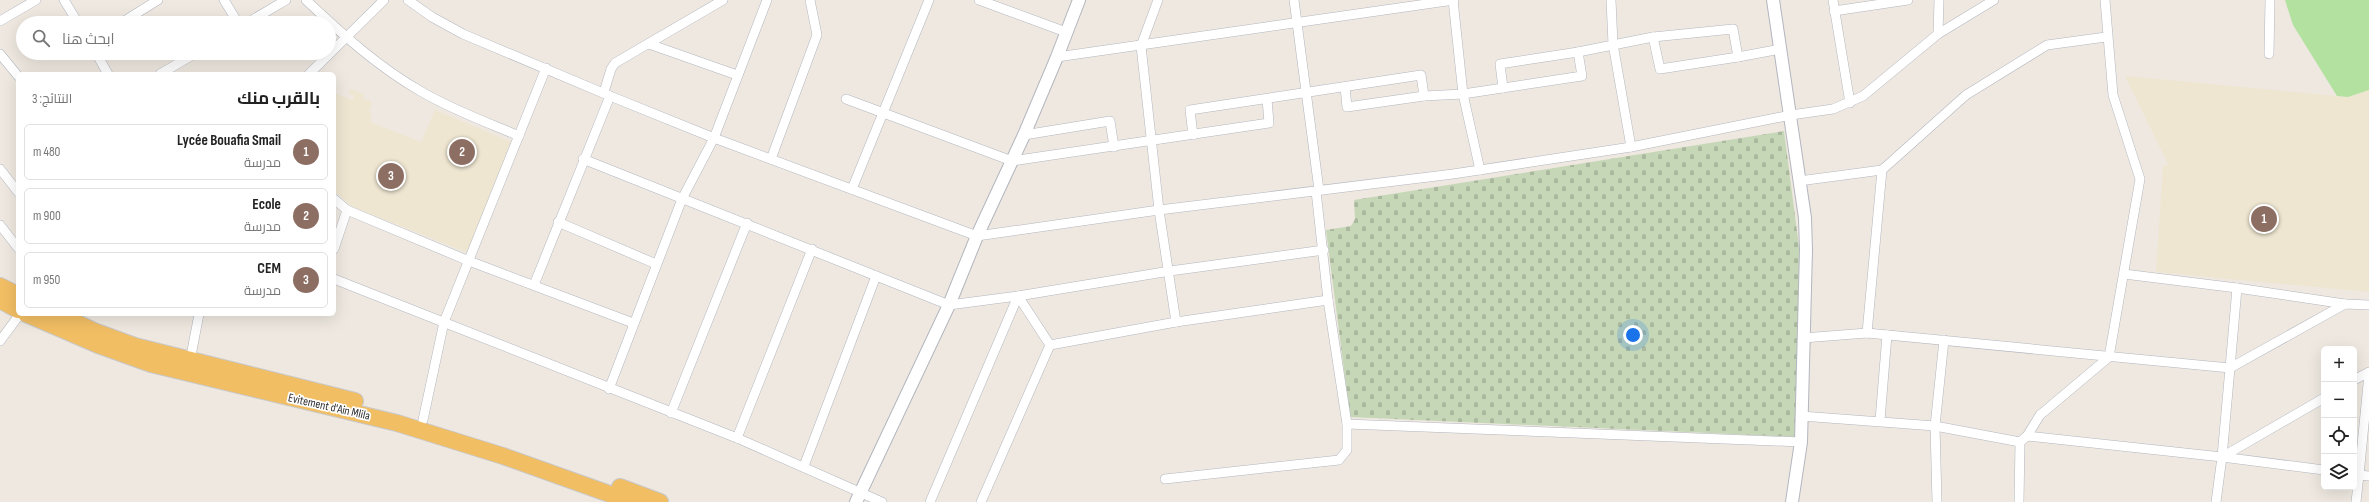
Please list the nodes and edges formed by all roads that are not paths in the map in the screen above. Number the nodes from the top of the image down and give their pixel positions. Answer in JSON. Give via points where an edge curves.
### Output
{"nodes":[{"id":1,"x":36,"y":0,"type":"edge"},
{"id":2,"x":64,"y":0,"type":"edge"},
{"id":3,"x":158,"y":0,"type":"edge"},
{"id":4,"x":224,"y":0,"type":"edge"},
{"id":5,"x":286,"y":0,"type":"edge"},
{"id":6,"x":306,"y":0,"type":"edge"},
{"id":7,"x":384,"y":0,"type":"edge"},
{"id":8,"x":408,"y":0,"type":"edge"},
{"id":9,"x":723,"y":0,"type":"edge"},
{"id":10,"x":767,"y":0,"type":"edge"},
{"id":11,"x":810,"y":0,"type":"edge"},
{"id":12,"x":929,"y":0,"type":"edge"},
{"id":13,"x":979,"y":0,"type":"edge"},
{"id":14,"x":1079,"y":0,"type":"edge"},
{"id":15,"x":1158,"y":0,"type":"edge"},
{"id":16,"x":1294,"y":0,"type":"edge"},
{"id":17,"x":1453,"y":0,"type":"edge"},
{"id":18,"x":1611,"y":0,"type":"edge"},
{"id":19,"x":1773,"y":0,"type":"edge"},
{"id":20,"x":1833,"y":0,"type":"edge"},
{"id":21,"x":1908,"y":0,"type":"edge"},
{"id":22,"x":1939,"y":0,"type":"edge"},
{"id":23,"x":1994,"y":0,"type":"edge"},
{"id":24,"x":2105,"y":0,"type":"edge"},
{"id":25,"x":2270,"y":0,"type":"edge"},
{"id":26,"x":1834,"y":11,"type":"junction"},
{"id":27,"x":74,"y":16,"type":"edge"},
{"id":28,"x":132,"y":16,"type":"edge"},
{"id":29,"x":234,"y":16,"type":"edge"},
{"id":30,"x":259,"y":16,"type":"edge"},
{"id":31,"x":323,"y":16,"type":"edge"},
{"id":32,"x":0,"y":21,"type":"edge"},
{"id":33,"x":1297,"y":23,"type":"junction"},
{"id":34,"x":336,"y":28,"type":"edge"},
{"id":35,"x":1066,"y":32,"type":"junction"},
{"id":36,"x":1938,"y":34,"type":"junction"},
{"id":37,"x":1653,"y":37,"type":"junction"},
{"id":38,"x":2106,"y":37,"type":"junction"},
{"id":39,"x":346,"y":38,"type":"junction"},
{"id":40,"x":648,"y":44,"type":"junction"},
{"id":41,"x":1613,"y":44,"type":"junction"},
{"id":42,"x":1141,"y":46,"type":"junction"},
{"id":43,"x":336,"y":48,"type":"edge"},
{"id":44,"x":1781,"y":49,"type":"junction"},
{"id":45,"x":1578,"y":52,"type":"junction"},
{"id":46,"x":0,"y":54,"type":"edge"},
{"id":47,"x":2269,"y":54,"type":"dead end"},
{"id":48,"x":1057,"y":57,"type":"junction"},
{"id":49,"x":1738,"y":57,"type":"junction"},
{"id":50,"x":100,"y":60,"type":"edge"},
{"id":51,"x":184,"y":60,"type":"edge"},
{"id":52,"x":323,"y":60,"type":"edge"},
{"id":53,"x":546,"y":68,"type":"junction"},
{"id":54,"x":107,"y":72,"type":"edge"},
{"id":55,"x":163,"y":72,"type":"edge"},
{"id":56,"x":311,"y":72,"type":"edge"},
{"id":57,"x":16,"y":74,"type":"edge"},
{"id":58,"x":737,"y":75,"type":"junction"},
{"id":59,"x":1345,"y":87,"type":"junction"},
{"id":60,"x":1503,"y":88,"type":"junction"},
{"id":61,"x":1307,"y":93,"type":"junction"},
{"id":62,"x":606,"y":94,"type":"junction"},
{"id":63,"x":1463,"y":94,"type":"junction"},
{"id":64,"x":1424,"y":96,"type":"junction"},
{"id":65,"x":846,"y":99,"type":"dead end"},
{"id":66,"x":1267,"y":99,"type":"junction"},
{"id":67,"x":1850,"y":103,"type":"junction"},
{"id":68,"x":883,"y":113,"type":"junction"},
{"id":69,"x":1791,"y":115,"type":"junction"},
{"id":70,"x":1024,"y":135,"type":"junction"},
{"id":71,"x":1193,"y":135,"type":"junction"},
{"id":72,"x":519,"y":136,"type":"junction"},
{"id":73,"x":714,"y":138,"type":"junction"},
{"id":74,"x":1151,"y":141,"type":"junction"},
{"id":75,"x":1114,"y":146,"type":"junction"},
{"id":76,"x":1631,"y":148,"type":"junction"},
{"id":77,"x":584,"y":159,"type":"junction"},
{"id":78,"x":771,"y":159,"type":"junction"},
{"id":79,"x":1012,"y":161,"type":"junction"},
{"id":80,"x":1480,"y":170,"type":"junction"},
{"id":81,"x":1882,"y":170,"type":"junction"},
{"id":82,"x":1,"y":171,"type":"edge"},
{"id":83,"x":16,"y":177,"type":"edge"},
{"id":84,"x":1799,"y":180,"type":"junction"},
{"id":85,"x":10,"y":181,"type":"junction"},
{"id":86,"x":16,"y":189,"type":"edge"},
{"id":87,"x":852,"y":189,"type":"junction"},
{"id":88,"x":1318,"y":190,"type":"junction"},
{"id":89,"x":682,"y":199,"type":"junction"},
{"id":90,"x":336,"y":201,"type":"edge"},
{"id":91,"x":347,"y":210,"type":"junction"},
{"id":92,"x":1160,"y":210,"type":"junction"},
{"id":93,"x":558,"y":222,"type":"junction"},
{"id":94,"x":747,"y":223,"type":"junction"},
{"id":95,"x":0,"y":225,"type":"edge"},
{"id":96,"x":976,"y":236,"type":"junction"},
{"id":97,"x":336,"y":243,"type":"edge"},
{"id":98,"x":16,"y":245,"type":"edge"},
{"id":99,"x":812,"y":249,"type":"junction"},
{"id":100,"x":1324,"y":250,"type":"junction"},
{"id":101,"x":469,"y":261,"type":"junction"},
{"id":102,"x":656,"y":264,"type":"junction"},
{"id":103,"x":1170,"y":271,"type":"junction"},
{"id":104,"x":2124,"y":274,"type":"junction"},
{"id":105,"x":876,"y":276,"type":"junction"},
{"id":106,"x":336,"y":280,"type":"edge"},
{"id":107,"x":534,"y":285,"type":"junction"},
{"id":108,"x":0,"y":286,"type":"edge"},
{"id":109,"x":2237,"y":288,"type":"junction"},
{"id":110,"x":16,"y":294,"type":"edge"},
{"id":111,"x":1018,"y":296,"type":"junction"},
{"id":112,"x":0,"y":300,"type":"edge"},
{"id":113,"x":1328,"y":300,"type":"junction"},
{"id":114,"x":2345,"y":304,"type":"junction"},
{"id":115,"x":949,"y":305,"type":"junction"},
{"id":116,"x":2369,"y":305,"type":"edge"},
{"id":117,"x":16,"y":309,"type":"edge"},
{"id":118,"x":19,"y":316,"type":"edge"},
{"id":119,"x":31,"y":316,"type":"edge"},
{"id":120,"x":62,"y":316,"type":"edge"},
{"id":121,"x":199,"y":316,"type":"edge"},
{"id":122,"x":444,"y":322,"type":"junction"},
{"id":123,"x":1176,"y":322,"type":"junction"},
{"id":124,"x":633,"y":323,"type":"junction"},
{"id":125,"x":1867,"y":333,"type":"junction"},
{"id":126,"x":1887,"y":335,"type":"junction"},
{"id":127,"x":1803,"y":338,"type":"junction"},
{"id":128,"x":1944,"y":340,"type":"junction"},
{"id":129,"x":0,"y":341,"type":"edge"},
{"id":130,"x":1050,"y":345,"type":"junction"},
{"id":131,"x":2109,"y":357,"type":"junction"},
{"id":132,"x":190,"y":361,"type":"junction"},
{"id":133,"x":2230,"y":368,"type":"junction"},
{"id":134,"x":2369,"y":373,"type":"edge"},
{"id":135,"x":2357,"y":379,"type":"edge"},
{"id":136,"x":609,"y":389,"type":"junction"},
{"id":137,"x":2321,"y":400,"type":"edge"},
{"id":138,"x":671,"y":413,"type":"junction"},
{"id":139,"x":1801,"y":416,"type":"junction"},
{"id":140,"x":423,"y":420,"type":"junction"},
{"id":141,"x":1880,"y":420,"type":"junction"},
{"id":142,"x":1347,"y":424,"type":"junction"},
{"id":143,"x":1935,"y":426,"type":"junction"},
{"id":144,"x":2027,"y":436,"type":"junction"},
{"id":145,"x":736,"y":438,"type":"junction"},
{"id":146,"x":1801,"y":442,"type":"junction"},
{"id":147,"x":2020,"y":442,"type":"junction"},
{"id":148,"x":2222,"y":457,"type":"junction"},
{"id":149,"x":804,"y":466,"type":"junction"},
{"id":150,"x":2321,"y":470,"type":"edge"},
{"id":151,"x":2357,"y":475,"type":"edge"},
{"id":152,"x":2369,"y":476,"type":"edge"},
{"id":153,"x":1165,"y":479,"type":"dead end"},
{"id":154,"x":2356,"y":490,"type":"edge"},
{"id":155,"x":858,"y":497,"type":"edge"},
{"id":156,"x":632,"y":502,"type":"edge"},
{"id":157,"x":660,"y":502,"type":"edge"},
{"id":158,"x":882,"y":502,"type":"edge"},
{"id":159,"x":930,"y":502,"type":"edge"},
{"id":160,"x":981,"y":502,"type":"edge"},
{"id":161,"x":1792,"y":502,"type":"edge"},
{"id":162,"x":1937,"y":502,"type":"edge"},
{"id":163,"x":2019,"y":502,"type":"edge"},
{"id":164,"x":2216,"y":502,"type":"edge"},
{"id":165,"x":2356,"y":502,"type":"edge"}],
"edges":[{"from":1,"to":32,"type":"street"},
{"from":2,"to":27,"type":"street"},
{"from":3,"to":28,"type":"street"},
{"from":4,"to":29,"type":"street"},
{"from":5,"to":30,"type":"street"},
{"from":6,"to":31,"type":"street"},
{"from":7,"to":39,"type":"street"},
{"from":8,"to":53,"type":"street","via":[[463,34]]},
{"from":9,"to":40,"type":"street"},
{"from":10,"to":58,"type":"street"},
{"from":11,"to":78,"type":"street","via":[[817,34]]},
{"from":12,"to":68,"type":"street"},
{"from":13,"to":35,"type":"street"},
{"from":14,"to":35,"type":"street"},
{"from":15,"to":42,"type":"street"},
{"from":16,"to":33,"type":"street"},
{"from":17,"to":33,"type":"street"},
{"from":17,"to":63,"type":"street"},
{"from":18,"to":41,"type":"street"},
{"from":19,"to":44,"type":"street"},
{"from":20,"to":26,"type":"street"},
{"from":21,"to":26,"type":"street"},
{"from":22,"to":36,"type":"street"},
{"from":23,"to":36,"type":"street"},
{"from":24,"to":38,"type":"street"},
{"from":25,"to":47,"type":"street"},
{"from":26,"to":67,"type":"street"},
{"from":33,"to":42,"type":"street"},
{"from":33,"to":61,"type":"street"},
{"from":34,"to":39,"type":"street"},
{"from":35,"to":48,"type":"street"},
{"from":36,"to":67,"type":"street","via":[[1876,87]]},
{"from":37,"to":41,"type":"street"},
{"from":37,"to":49,"type":"street","via":[[1734,29]]},
{"from":37,"to":49,"type":"street","via":[[1660,69]]},
{"from":38,"to":81,"type":"street","via":[[2047,45],[1966,95]]},
{"from":38,"to":104,"type":"street","via":[[2113,95],[2140,179]]},
{"from":39,"to":43,"type":"street"},
{"from":39,"to":72,"type":"street","via":[[398,78],[422,92],[449,107]]},
{"from":40,"to":58,"type":"street"},
{"from":40,"to":62,"type":"street","via":[[615,62]]},
{"from":41,"to":45,"type":"street"},
{"from":41,"to":76,"type":"street"},
{"from":42,"to":48,"type":"street"},
{"from":42,"to":74,"type":"street"},
{"from":44,"to":49,"type":"street"},
{"from":44,"to":69,"type":"street"},
{"from":45,"to":60,"type":"street","via":[[1500,64]]},
{"from":45,"to":60,"type":"street","via":[[1582,76]]},
{"from":46,"to":57,"type":"street"},
{"from":48,"to":70,"type":"street"},
{"from":50,"to":54,"type":"street"},
{"from":51,"to":55,"type":"street"},
{"from":52,"to":56,"type":"street"},
{"from":53,"to":62,"type":"street"},
{"from":53,"to":72,"type":"street"},
{"from":58,"to":73,"type":"street"},
{"from":59,"to":61,"type":"street"},
{"from":59,"to":64,"type":"street","via":[[1347,107]]},
{"from":59,"to":64,"type":"street","via":[[1421,75]]},
{"from":60,"to":63,"type":"street"},
{"from":61,"to":66,"type":"street"},
{"from":61,"to":88,"type":"street"},
{"from":62,"to":73,"type":"street"},
{"from":62,"to":77,"type":"street"},
{"from":63,"to":64,"type":"street"},
{"from":63,"to":80,"type":"street"},
{"from":65,"to":68,"type":"street"},
{"from":66,"to":71,"type":"street","via":[[1269,123]]},
{"from":66,"to":71,"type":"street","via":[[1190,110]]},
{"from":67,"to":69,"type":"street","via":[[1833,109]]},
{"from":68,"to":79,"type":"street"},
{"from":68,"to":87,"type":"street"},
{"from":69,"to":76,"type":"street"},
{"from":69,"to":84,"type":"street"},
{"from":70,"to":75,"type":"street","via":[[1110,121]]},
{"from":70,"to":79,"type":"street"},
{"from":71,"to":74,"type":"street"},
{"from":72,"to":101,"type":"street"},
{"from":73,"to":78,"type":"street"},
{"from":73,"to":89,"type":"street"},
{"from":74,"to":75,"type":"street"},
{"from":74,"to":92,"type":"street"},
{"from":75,"to":79,"type":"street"},
{"from":76,"to":80,"type":"street"},
{"from":77,"to":89,"type":"street"},
{"from":77,"to":93,"type":"street"},
{"from":78,"to":87,"type":"street"},
{"from":79,"to":96,"type":"street"},
{"from":80,"to":88,"type":"street"},
{"from":81,"to":84,"type":"street"},
{"from":81,"to":125,"type":"street"},
{"from":82,"to":85,"type":"street"},
{"from":83,"to":85,"type":"street"},
{"from":84,"to":127,"type":"street","via":[[1806,250]]},
{"from":85,"to":86,"type":"street"},
{"from":87,"to":96,"type":"street"},
{"from":88,"to":92,"type":"street"},
{"from":88,"to":100,"type":"street"},
{"from":89,"to":94,"type":"street"},
{"from":89,"to":102,"type":"street"},
{"from":90,"to":91,"type":"street"},
{"from":91,"to":97,"type":"street"},
{"from":91,"to":101,"type":"street"},
{"from":92,"to":96,"type":"street"},
{"from":92,"to":103,"type":"street"},
{"from":93,"to":102,"type":"street"},
{"from":93,"to":107,"type":"street"},
{"from":94,"to":99,"type":"street"},
{"from":94,"to":138,"type":"street"},
{"from":95,"to":98,"type":"street"},
{"from":96,"to":115,"type":"street"},
{"from":99,"to":105,"type":"street"},
{"from":99,"to":145,"type":"street"},
{"from":100,"to":103,"type":"street"},
{"from":100,"to":113,"type":"street"},
{"from":101,"to":107,"type":"street"},
{"from":101,"to":122,"type":"street"},
{"from":102,"to":124,"type":"street"},
{"from":103,"to":111,"type":"street"},
{"from":103,"to":123,"type":"street"},
{"from":104,"to":109,"type":"street"},
{"from":104,"to":131,"type":"street"},
{"from":105,"to":115,"type":"street"},
{"from":105,"to":149,"type":"street"},
{"from":106,"to":122,"type":"street"},
{"from":107,"to":124,"type":"street"},
{"from":108,"to":110,"type":"highway"},
{"from":109,"to":114,"type":"street"},
{"from":109,"to":133,"type":"street"},
{"from":111,"to":115,"type":"street"},
{"from":111,"to":130,"type":"street"},
{"from":111,"to":159,"type":"street"},
{"from":112,"to":117,"type":"highway"},
{"from":113,"to":123,"type":"street"},
{"from":113,"to":142,"type":"street"},
{"from":114,"to":116,"type":"street"},
{"from":114,"to":133,"type":"street"},
{"from":115,"to":155,"type":"street"},
{"from":118,"to":129,"type":"street"},
{"from":119,"to":156,"type":"highway","name":"Evitement d'Ain Mlila","via":[[151,364],[396,423],[503,456]]},
{"from":120,"to":132,"type":"highway","name":"Evitement d'Ain Mlila","via":[[135,346]]},
{"from":121,"to":132,"type":"street"},
{"from":122,"to":136,"type":"street"},
{"from":122,"to":140,"type":"street"},
{"from":123,"to":130,"type":"street"},
{"from":124,"to":136,"type":"street"},
{"from":125,"to":126,"type":"street"},
{"from":125,"to":127,"type":"street"},
{"from":126,"to":128,"type":"street"},
{"from":126,"to":141,"type":"street"},
{"from":127,"to":139,"type":"street"},
{"from":128,"to":131,"type":"street"},
{"from":128,"to":143,"type":"street"},
{"from":130,"to":160,"type":"street"},
{"from":131,"to":133,"type":"street"},
{"from":131,"to":144,"type":"street","via":[[2040,414]]},
{"from":132,"to":140,"type":"highway","name":"Evitement d'Ain Mlila","via":[[347,398]]},
{"from":133,"to":148,"type":"street"},
{"from":134,"to":135,"type":"street"},
{"from":134,"to":151,"type":"street"},
{"from":136,"to":138,"type":"street"},
{"from":137,"to":148,"type":"street"},
{"from":138,"to":145,"type":"street"},
{"from":139,"to":141,"type":"street"},
{"from":139,"to":146,"type":"street"},
{"from":140,"to":157,"type":"highway","name":"Evitement d'Ain Mlila"},
{"from":141,"to":143,"type":"street"},
{"from":142,"to":146,"type":"street"},
{"from":142,"to":153,"type":"street","via":[[1347,450],[1339,460]]},
{"from":143,"to":147,"type":"street"},
{"from":143,"to":162,"type":"street"},
{"from":144,"to":147,"type":"street"},
{"from":144,"to":148,"type":"street"},
{"from":145,"to":149,"type":"street"},
{"from":146,"to":161,"type":"street"},
{"from":147,"to":163,"type":"street"},
{"from":148,"to":150,"type":"street"},
{"from":148,"to":164,"type":"street"},
{"from":149,"to":155,"type":"street"},
{"from":151,"to":152,"type":"street"},
{"from":154,"to":165,"type":"street"},
{"from":155,"to":158,"type":"street"}]}
